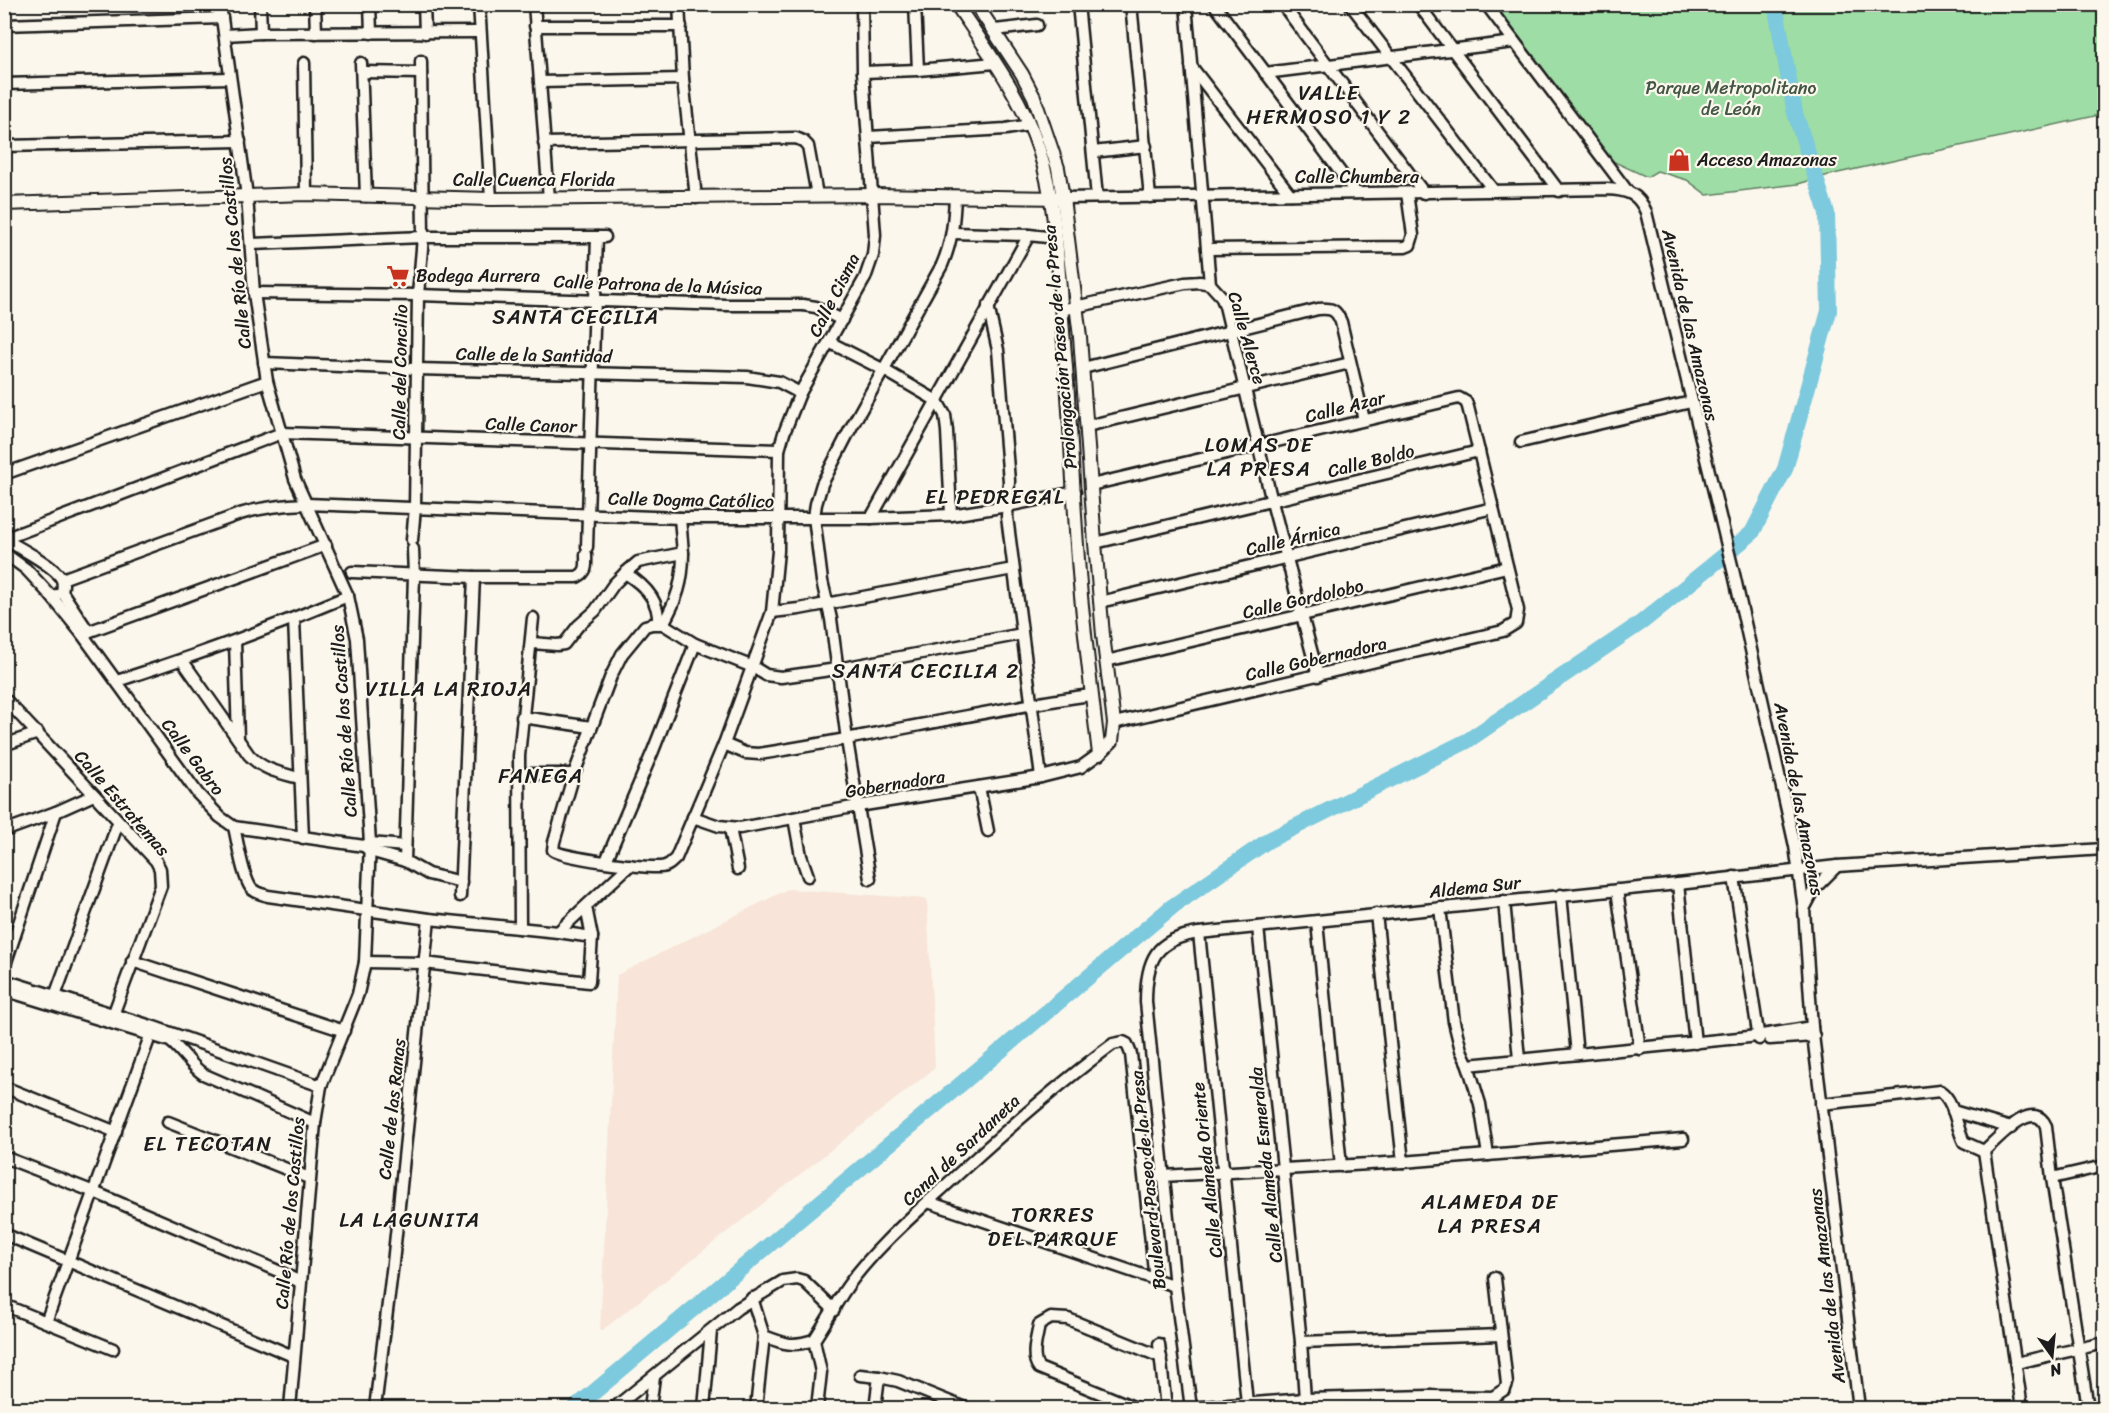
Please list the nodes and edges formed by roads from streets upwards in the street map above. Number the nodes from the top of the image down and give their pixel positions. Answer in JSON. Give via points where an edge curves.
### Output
{"nodes":[{"id":1,"x":220,"y":4,"type":"edge"},
{"id":2,"x":260,"y":4,"type":"edge"},
{"id":3,"x":315,"y":4,"type":"edge"},
{"id":4,"x":370,"y":4,"type":"edge"},
{"id":5,"x":424,"y":4,"type":"edge"},
{"id":6,"x":478,"y":4,"type":"edge"},
{"id":7,"x":534,"y":4,"type":"edge"},
{"id":8,"x":679,"y":4,"type":"edge"},
{"id":9,"x":862,"y":4,"type":"edge"},
{"id":10,"x":915,"y":4,"type":"edge"},
{"id":11,"x":956,"y":4,"type":"edge"},
{"id":12,"x":976,"y":4,"type":"edge"},
{"id":13,"x":1078,"y":4,"type":"edge"},
{"id":14,"x":1131,"y":4,"type":"edge"},
{"id":15,"x":1186,"y":4,"type":"edge"},
{"id":16,"x":1214,"y":4,"type":"edge"},
{"id":17,"x":1282,"y":4,"type":"edge"},
{"id":18,"x":1350,"y":4,"type":"edge"},
{"id":19,"x":1418,"y":4,"type":"edge"},
{"id":20,"x":1486,"y":4,"type":"edge"},
{"id":21,"x":222,"y":18,"type":"junction"},
{"id":22,"x":4,"y":25,"type":"edge"},
{"id":23,"x":1037,"y":25,"type":"dead end"},
{"id":24,"x":535,"y":26,"type":"junction"},
{"id":25,"x":681,"y":26,"type":"junction"},
{"id":26,"x":994,"y":30,"type":"junction"},
{"id":27,"x":480,"y":32,"type":"junction"},
{"id":28,"x":261,"y":33,"type":"junction"},
{"id":29,"x":316,"y":33,"type":"junction"},
{"id":30,"x":371,"y":33,"type":"junction"},
{"id":31,"x":425,"y":33,"type":"junction"},
{"id":32,"x":225,"y":35,"type":"junction"},
{"id":33,"x":1514,"y":42,"type":"junction"},
{"id":34,"x":1451,"y":50,"type":"junction"},
{"id":35,"x":1390,"y":58,"type":"junction"},
{"id":36,"x":421,"y":61,"type":"dead end"},
{"id":37,"x":304,"y":63,"type":"dead end"},
{"id":38,"x":995,"y":63,"type":"junction"},
{"id":39,"x":1327,"y":64,"type":"junction"},
{"id":40,"x":1191,"y":66,"type":"junction"},
{"id":41,"x":918,"y":70,"type":"junction"},
{"id":42,"x":863,"y":72,"type":"junction"},
{"id":43,"x":421,"y":73,"type":"junction"},
{"id":44,"x":1265,"y":73,"type":"junction"},
{"id":45,"x":230,"y":78,"type":"junction"},
{"id":46,"x":683,"y":79,"type":"junction"},
{"id":47,"x":540,"y":82,"type":"junction"},
{"id":48,"x":4,"y":84,"type":"edge"},
{"id":49,"x":1029,"y":125,"type":"junction"},
{"id":50,"x":869,"y":137,"type":"junction"},
{"id":51,"x":240,"y":141,"type":"junction"},
{"id":52,"x":689,"y":141,"type":"junction"},
{"id":53,"x":544,"y":143,"type":"junction"},
{"id":54,"x":4,"y":146,"type":"edge"},
{"id":55,"x":1146,"y":147,"type":"junction"},
{"id":56,"x":1093,"y":152,"type":"junction"},
{"id":57,"x":1559,"y":190,"type":"junction"},
{"id":58,"x":1494,"y":191,"type":"junction"},
{"id":59,"x":1628,"y":192,"type":"junction"},
{"id":60,"x":1356,"y":193,"type":"junction"},
{"id":61,"x":1407,"y":193,"type":"junction"},
{"id":62,"x":1424,"y":193,"type":"junction"},
{"id":63,"x":306,"y":194,"type":"junction"},
{"id":64,"x":1290,"y":194,"type":"junction"},
{"id":65,"x":247,"y":195,"type":"junction"},
{"id":66,"x":818,"y":195,"type":"junction"},
{"id":67,"x":873,"y":195,"type":"junction"},
{"id":68,"x":366,"y":196,"type":"junction"},
{"id":69,"x":956,"y":196,"type":"junction"},
{"id":70,"x":1203,"y":196,"type":"junction"},
{"id":71,"x":423,"y":197,"type":"junction"},
{"id":72,"x":1150,"y":197,"type":"junction"},
{"id":73,"x":696,"y":198,"type":"junction"},
{"id":74,"x":1050,"y":198,"type":"junction"},
{"id":75,"x":1063,"y":198,"type":"junction"},
{"id":76,"x":1098,"y":198,"type":"junction"},
{"id":77,"x":549,"y":199,"type":"junction"},
{"id":78,"x":491,"y":200,"type":"junction"},
{"id":79,"x":4,"y":204,"type":"edge"},
{"id":80,"x":953,"y":233,"type":"junction"},
{"id":81,"x":1029,"y":235,"type":"junction"},
{"id":82,"x":423,"y":237,"type":"junction"},
{"id":83,"x":1056,"y":238,"type":"junction"},
{"id":84,"x":252,"y":244,"type":"junction"},
{"id":85,"x":1207,"y":249,"type":"junction"},
{"id":86,"x":1210,"y":284,"type":"junction"},
{"id":87,"x":254,"y":293,"type":"junction"},
{"id":88,"x":418,"y":295,"type":"junction"},
{"id":89,"x":594,"y":299,"type":"junction"},
{"id":90,"x":988,"y":306,"type":"junction"},
{"id":91,"x":1077,"y":307,"type":"junction"},
{"id":92,"x":1061,"y":310,"type":"junction"},
{"id":93,"x":842,"y":320,"type":"junction"},
{"id":94,"x":1230,"y":330,"type":"junction"},
{"id":95,"x":829,"y":342,"type":"junction"},
{"id":96,"x":264,"y":363,"type":"junction"},
{"id":97,"x":1350,"y":363,"type":"junction"},
{"id":98,"x":1083,"y":368,"type":"junction"},
{"id":99,"x":417,"y":369,"type":"junction"},
{"id":100,"x":884,"y":370,"type":"junction"},
{"id":101,"x":592,"y":373,"type":"junction"},
{"id":102,"x":267,"y":381,"type":"junction"},
{"id":103,"x":1245,"y":387,"type":"junction"},
{"id":104,"x":800,"y":393,"type":"junction"},
{"id":105,"x":937,"y":401,"type":"junction"},
{"id":106,"x":1692,"y":402,"type":"junction"},
{"id":107,"x":1364,"y":420,"type":"junction"},
{"id":108,"x":1087,"y":426,"type":"junction"},
{"id":109,"x":282,"y":433,"type":"junction"},
{"id":110,"x":415,"y":438,"type":"junction"},
{"id":111,"x":1521,"y":442,"type":"dead end"},
{"id":112,"x":589,"y":444,"type":"junction"},
{"id":113,"x":1259,"y":445,"type":"junction"},
{"id":114,"x":779,"y":450,"type":"junction"},
{"id":115,"x":1479,"y":451,"type":"junction"},
{"id":116,"x":4,"y":474,"type":"edge"},
{"id":117,"x":1091,"y":485,"type":"junction"},
{"id":118,"x":1075,"y":492,"type":"junction"},
{"id":119,"x":1272,"y":502,"type":"junction"},
{"id":120,"x":306,"y":504,"type":"junction"},
{"id":121,"x":1007,"y":506,"type":"junction"},
{"id":122,"x":415,"y":508,"type":"junction"},
{"id":123,"x":1492,"y":508,"type":"junction"},
{"id":124,"x":587,"y":515,"type":"junction"},
{"id":125,"x":951,"y":515,"type":"junction"},
{"id":126,"x":814,"y":517,"type":"junction"},
{"id":127,"x":680,"y":518,"type":"junction"},
{"id":128,"x":871,"y":518,"type":"junction"},
{"id":129,"x":778,"y":519,"type":"junction"},
{"id":130,"x":4,"y":539,"type":"edge"},
{"id":131,"x":1095,"y":543,"type":"junction"},
{"id":132,"x":326,"y":545,"type":"junction"},
{"id":133,"x":4,"y":553,"type":"edge"},
{"id":134,"x":682,"y":553,"type":"junction"},
{"id":135,"x":1287,"y":557,"type":"junction"},
{"id":136,"x":1507,"y":567,"type":"junction"},
{"id":137,"x":1013,"y":569,"type":"junction"},
{"id":138,"x":352,"y":572,"type":"dead end"},
{"id":139,"x":625,"y":573,"type":"junction"},
{"id":140,"x":414,"y":576,"type":"junction"},
{"id":141,"x":474,"y":577,"type":"junction"},
{"id":142,"x":62,"y":579,"type":"junction"},
{"id":143,"x":57,"y":595,"type":"junction"},
{"id":144,"x":348,"y":596,"type":"junction"},
{"id":145,"x":1100,"y":602,"type":"junction"},
{"id":146,"x":827,"y":604,"type":"junction"},
{"id":147,"x":772,"y":612,"type":"junction"},
{"id":148,"x":1303,"y":616,"type":"junction"},
{"id":149,"x":533,"y":618,"type":"dead end"},
{"id":150,"x":294,"y":619,"type":"junction"},
{"id":151,"x":661,"y":624,"type":"junction"},
{"id":152,"x":85,"y":633,"type":"junction"},
{"id":153,"x":1022,"y":634,"type":"junction"},
{"id":154,"x":235,"y":641,"type":"junction"},
{"id":155,"x":532,"y":644,"type":"junction"},
{"id":156,"x":695,"y":644,"type":"junction"},
{"id":157,"x":182,"y":660,"type":"junction"},
{"id":158,"x":1106,"y":661,"type":"junction"},
{"id":159,"x":753,"y":667,"type":"junction"},
{"id":160,"x":837,"y":669,"type":"junction"},
{"id":161,"x":1318,"y":676,"type":"junction"},
{"id":162,"x":117,"y":681,"type":"junction"},
{"id":163,"x":1090,"y":695,"type":"junction"},
{"id":164,"x":4,"y":698,"type":"edge"},
{"id":165,"x":1032,"y":703,"type":"junction"},
{"id":166,"x":522,"y":717,"type":"junction"},
{"id":167,"x":1114,"y":723,"type":"junction"},
{"id":168,"x":591,"y":727,"type":"junction"},
{"id":169,"x":38,"y":733,"type":"junction"},
{"id":170,"x":238,"y":739,"type":"junction"},
{"id":171,"x":847,"y":740,"type":"junction"},
{"id":172,"x":4,"y":744,"type":"edge"},
{"id":173,"x":724,"y":744,"type":"junction"},
{"id":174,"x":1099,"y":754,"type":"junction"},
{"id":175,"x":519,"y":774,"type":"junction"},
{"id":176,"x":574,"y":774,"type":"junction"},
{"id":177,"x":1041,"y":777,"type":"junction"},
{"id":178,"x":299,"y":778,"type":"junction"},
{"id":179,"x":980,"y":787,"type":"junction"},
{"id":180,"x":94,"y":795,"type":"junction"},
{"id":181,"x":858,"y":806,"type":"junction"},
{"id":182,"x":56,"y":812,"type":"junction"},
{"id":183,"x":693,"y":818,"type":"junction"},
{"id":184,"x":794,"y":818,"type":"junction"},
{"id":185,"x":118,"y":823,"type":"junction"},
{"id":186,"x":234,"y":827,"type":"junction"},
{"id":187,"x":730,"y":828,"type":"junction"},
{"id":188,"x":4,"y":831,"type":"edge"},
{"id":189,"x":988,"y":831,"type":"dead end"},
{"id":190,"x":303,"y":838,"type":"junction"},
{"id":191,"x":405,"y":846,"type":"junction"},
{"id":192,"x":368,"y":847,"type":"junction"},
{"id":193,"x":2104,"y":849,"type":"edge"},
{"id":194,"x":405,"y":861,"type":"junction"},
{"id":195,"x":606,"y":861,"type":"junction"},
{"id":196,"x":630,"y":865,"type":"junction"},
{"id":197,"x":1837,"y":866,"type":"junction"},
{"id":198,"x":738,"y":869,"type":"dead end"},
{"id":199,"x":1800,"y":871,"type":"junction"},
{"id":200,"x":808,"y":876,"type":"dead end"},
{"id":201,"x":1734,"y":877,"type":"junction"},
{"id":202,"x":870,"y":879,"type":"dead end"},
{"id":203,"x":461,"y":882,"type":"junction"},
{"id":204,"x":1678,"y":884,"type":"junction"},
{"id":205,"x":1617,"y":890,"type":"junction"},
{"id":206,"x":1561,"y":895,"type":"junction"},
{"id":207,"x":460,"y":896,"type":"dead end"},
{"id":208,"x":1504,"y":901,"type":"junction"},
{"id":209,"x":586,"y":907,"type":"junction"},
{"id":210,"x":1440,"y":908,"type":"junction"},
{"id":211,"x":1804,"y":909,"type":"junction"},
{"id":212,"x":368,"y":910,"type":"junction"},
{"id":213,"x":1376,"y":914,"type":"junction"},
{"id":214,"x":429,"y":919,"type":"junction"},
{"id":215,"x":1317,"y":922,"type":"junction"},
{"id":216,"x":1258,"y":927,"type":"junction"},
{"id":217,"x":520,"y":928,"type":"junction"},
{"id":218,"x":558,"y":932,"type":"junction"},
{"id":219,"x":1199,"y":933,"type":"junction"},
{"id":220,"x":592,"y":938,"type":"junction"},
{"id":221,"x":1159,"y":951,"type":"joint"},
{"id":222,"x":132,"y":961,"type":"junction"},
{"id":223,"x":365,"y":962,"type":"junction"},
{"id":224,"x":424,"y":963,"type":"junction"},
{"id":225,"x":4,"y":968,"type":"edge"},
{"id":226,"x":4,"y":980,"type":"edge"},
{"id":227,"x":4,"y":990,"type":"edge"},
{"id":228,"x":55,"y":996,"type":"junction"},
{"id":229,"x":113,"y":1015,"type":"junction"},
{"id":230,"x":152,"y":1032,"type":"junction"},
{"id":231,"x":344,"y":1032,"type":"junction"},
{"id":232,"x":1813,"y":1032,"type":"junction"},
{"id":233,"x":1756,"y":1037,"type":"junction"},
{"id":234,"x":1695,"y":1043,"type":"junction"},
{"id":235,"x":1640,"y":1049,"type":"junction"},
{"id":236,"x":1577,"y":1054,"type":"junction"},
{"id":237,"x":1519,"y":1059,"type":"junction"},
{"id":238,"x":1468,"y":1065,"type":"junction"},
{"id":239,"x":321,"y":1086,"type":"junction"},
{"id":240,"x":4,"y":1087,"type":"edge"},
{"id":241,"x":1821,"y":1104,"type":"junction"},
{"id":242,"x":1953,"y":1111,"type":"junction"},
{"id":243,"x":168,"y":1122,"type":"dead end"},
{"id":244,"x":315,"y":1123,"type":"junction"},
{"id":245,"x":2011,"y":1128,"type":"junction"},
{"id":246,"x":116,"y":1132,"type":"junction"},
{"id":247,"x":1683,"y":1139,"type":"dead end"},
{"id":248,"x":1984,"y":1151,"type":"junction"},
{"id":249,"x":1488,"y":1155,"type":"junction"},
{"id":250,"x":4,"y":1157,"type":"edge"},
{"id":251,"x":1403,"y":1162,"type":"junction"},
{"id":252,"x":1341,"y":1166,"type":"junction"},
{"id":253,"x":2104,"y":1166,"type":"edge"},
{"id":254,"x":1282,"y":1169,"type":"junction"},
{"id":255,"x":1224,"y":1172,"type":"junction"},
{"id":256,"x":1145,"y":1173,"type":"junction"},
{"id":257,"x":1163,"y":1176,"type":"junction"},
{"id":258,"x":2052,"y":1178,"type":"junction"},
{"id":259,"x":309,"y":1179,"type":"junction"},
{"id":260,"x":94,"y":1192,"type":"junction"},
{"id":261,"x":928,"y":1202,"type":"junction"},
{"id":262,"x":4,"y":1234,"type":"edge"},
{"id":263,"x":69,"y":1260,"type":"junction"},
{"id":264,"x":1495,"y":1278,"type":"dead end"},
{"id":265,"x":1155,"y":1280,"type":"junction"},
{"id":266,"x":300,"y":1282,"type":"junction"},
{"id":267,"x":1175,"y":1286,"type":"junction"},
{"id":268,"x":752,"y":1298,"type":"junction"},
{"id":269,"x":4,"y":1305,"type":"edge"},
{"id":270,"x":834,"y":1310,"type":"junction"},
{"id":271,"x":45,"y":1322,"type":"junction"},
{"id":272,"x":711,"y":1331,"type":"junction"},
{"id":273,"x":1501,"y":1335,"type":"junction"},
{"id":274,"x":764,"y":1336,"type":"junction"},
{"id":275,"x":814,"y":1340,"type":"junction"},
{"id":276,"x":1301,"y":1342,"type":"junction"},
{"id":277,"x":2104,"y":1343,"type":"edge"},
{"id":278,"x":1159,"y":1344,"type":"dead end"},
{"id":279,"x":112,"y":1349,"type":"dead end"},
{"id":280,"x":2078,"y":1349,"type":"junction"},
{"id":281,"x":294,"y":1356,"type":"junction"},
{"id":282,"x":1161,"y":1357,"type":"junction"},
{"id":283,"x":2016,"y":1363,"type":"junction"},
{"id":284,"x":860,"y":1376,"type":"dead end"},
{"id":285,"x":654,"y":1377,"type":"junction"},
{"id":286,"x":879,"y":1377,"type":"junction"},
{"id":287,"x":1484,"y":1396,"type":"junction"},
{"id":288,"x":1305,"y":1399,"type":"junction"},
{"id":289,"x":935,"y":1403,"type":"edge"},
{"id":290,"x":1247,"y":1403,"type":"junction"},
{"id":291,"x":290,"y":1408,"type":"edge"},
{"id":292,"x":375,"y":1408,"type":"edge"},
{"id":293,"x":614,"y":1408,"type":"edge"},
{"id":294,"x":650,"y":1408,"type":"edge"},
{"id":295,"x":705,"y":1408,"type":"edge"},
{"id":296,"x":756,"y":1408,"type":"edge"},
{"id":297,"x":817,"y":1408,"type":"edge"},
{"id":298,"x":875,"y":1408,"type":"edge"},
{"id":299,"x":965,"y":1408,"type":"edge"},
{"id":300,"x":1136,"y":1408,"type":"edge"},
{"id":301,"x":1167,"y":1408,"type":"edge"},
{"id":302,"x":1191,"y":1408,"type":"edge"},
{"id":303,"x":1486,"y":1408,"type":"edge"},
{"id":304,"x":1859,"y":1408,"type":"edge"},
{"id":305,"x":2022,"y":1408,"type":"edge"},
{"id":306,"x":2088,"y":1408,"type":"edge"}],
"edges":[{"from":1,"to":21,"type":"street","name":"Calle Río de los Castillos"},
{"from":2,"to":28,"type":"street"},
{"from":3,"to":29,"type":"street"},
{"from":4,"to":30,"type":"street"},
{"from":5,"to":31,"type":"street"},
{"from":6,"to":27,"type":"street"},
{"from":7,"to":24,"type":"street"},
{"from":8,"to":25,"type":"street"},
{"from":9,"to":42,"type":"street","name":"Calle Cisma"},
{"from":10,"to":41,"type":"street"},
{"from":11,"to":38,"type":"street","name":"Prolongación Paseo de la Presa"},
{"from":12,"to":26,"type":"street","name":"Prolongación Paseo de la Presa"},
{"from":13,"to":56,"type":"street"},
{"from":14,"to":55,"type":"street"},
{"from":15,"to":40,"type":"street","name":"Calle Alerce"},
{"from":16,"to":44,"type":"street"},
{"from":17,"to":39,"type":"street"},
{"from":18,"to":35,"type":"street"},
{"from":19,"to":34,"type":"street"},
{"from":20,"to":33,"type":"street"},
{"from":21,"to":22,"type":"street"},
{"from":21,"to":32,"type":"street","name":"Calle Río de los Castillos"},
{"from":23,"to":26,"type":"street"},
{"from":24,"to":25,"type":"street"},
{"from":24,"to":47,"type":"street"},
{"from":25,"to":46,"type":"street"},
{"from":26,"to":75,"type":"street","name":"Prolongación Paseo de la Presa","via":[[1034,97],[1058,168]]},
{"from":27,"to":31,"type":"street"},
{"from":27,"to":78,"type":"street"},
{"from":28,"to":29,"type":"street"},
{"from":28,"to":32,"type":"street"},
{"from":29,"to":30,"type":"street"},
{"from":30,"to":31,"type":"street"},
{"from":32,"to":45,"type":"street","name":"Calle Río de los Castillos"},
{"from":33,"to":34,"type":"street"},
{"from":33,"to":59,"type":"street"},
{"from":34,"to":35,"type":"street"},
{"from":34,"to":57,"type":"street"},
{"from":35,"to":39,"type":"street"},
{"from":35,"to":58,"type":"street"},
{"from":36,"to":43,"type":"street","name":"Calle del Concilio"},
{"from":37,"to":63,"type":"street"},
{"from":38,"to":41,"type":"street"},
{"from":38,"to":49,"type":"street","name":"Prolongación Paseo de la Presa"},
{"from":39,"to":44,"type":"street"},
{"from":39,"to":62,"type":"street"},
{"from":40,"to":64,"type":"street"},
{"from":40,"to":70,"type":"street","name":"Calle Alerce"},
{"from":41,"to":42,"type":"street"},
{"from":42,"to":50,"type":"street","name":"Calle Cisma"},
{"from":43,"to":68,"type":"street","via":[[362,67]]},
{"from":43,"to":71,"type":"street","name":"Calle del Concilio"},
{"from":44,"to":60,"type":"street"},
{"from":45,"to":48,"type":"street"},
{"from":45,"to":51,"type":"street","name":"Calle Río de los Castillos"},
{"from":46,"to":47,"type":"street"},
{"from":46,"to":52,"type":"street"},
{"from":47,"to":53,"type":"street"},
{"from":49,"to":50,"type":"street"},
{"from":49,"to":74,"type":"street","name":"Prolongación Paseo de la Presa"},
{"from":50,"to":67,"type":"street","name":"Calle Cisma"},
{"from":51,"to":54,"type":"street"},
{"from":51,"to":65,"type":"street","name":"Calle Río de los Castillos"},
{"from":52,"to":53,"type":"street"},
{"from":52,"to":66,"type":"street","via":[[796,138],[808,146]]},
{"from":52,"to":73,"type":"street"},
{"from":53,"to":77,"type":"street"},
{"from":55,"to":56,"type":"street"},
{"from":55,"to":72,"type":"street"},
{"from":56,"to":76,"type":"street"},
{"from":57,"to":58,"type":"street","name":"Calle Chumbera"},
{"from":57,"to":59,"type":"street","name":"Calle Chumbera"},
{"from":58,"to":62,"type":"street","name":"Calle Chumbera"},
{"from":59,"to":106,"type":"street","name":"Avenida de las Amazonas","via":[[1644,207]]},
{"from":60,"to":61,"type":"street","name":"Calle Chumbera"},
{"from":60,"to":64,"type":"street","name":"Calle Chumbera"},
{"from":61,"to":62,"type":"street","name":"Calle Chumbera"},
{"from":61,"to":85,"type":"street","via":[[1413,235],[1410,245],[1405,247]]},
{"from":63,"to":65,"type":"street","name":"Calle Cuenca Florida"},
{"from":63,"to":68,"type":"street","name":"Calle Cuenca Florida"},
{"from":64,"to":70,"type":"street","name":"Calle Chumbera"},
{"from":65,"to":79,"type":"street","name":"Calle Cuenca Florida"},
{"from":65,"to":84,"type":"street","name":"Calle Río de los Castillos"},
{"from":66,"to":67,"type":"street","name":"Calle Cuenca Florida"},
{"from":66,"to":73,"type":"street","name":"Calle Cuenca Florida"},
{"from":67,"to":69,"type":"street","name":"Calle Cuenca Florida"},
{"from":67,"to":93,"type":"street","name":"Calle Cisma","via":[[873,255]]},
{"from":68,"to":71,"type":"street","name":"Calle Cuenca Florida"},
{"from":69,"to":74,"type":"street","name":"Calle Cuenca Florida"},
{"from":69,"to":80,"type":"street"},
{"from":70,"to":72,"type":"street","name":"Calle Chumbera"},
{"from":70,"to":85,"type":"street","name":"Calle Alerce"},
{"from":71,"to":78,"type":"street","name":"Calle Cuenca Florida"},
{"from":71,"to":82,"type":"street","name":"Calle del Concilio"},
{"from":72,"to":76,"type":"street","name":"Calle Chumbera"},
{"from":73,"to":77,"type":"street","name":"Calle Cuenca Florida"},
{"from":74,"to":75,"type":"street","name":"Calle Cuenca Florida"},
{"from":74,"to":83,"type":"street","name":"Prolongación Paseo de la Presa"},
{"from":75,"to":76,"type":"street","name":"Calle Chumbera"},
{"from":75,"to":91,"type":"street","name":"Prolongación Paseo de la Presa"},
{"from":77,"to":78,"type":"street","name":"Calle Cuenca Florida"},
{"from":80,"to":81,"type":"street"},
{"from":80,"to":100,"type":"street","via":[[942,265]]},
{"from":81,"to":83,"type":"street"},
{"from":81,"to":90,"type":"street"},
{"from":82,"to":84,"type":"street"},
{"from":82,"to":88,"type":"street","name":"Calle del Concilio"},
{"from":82,"to":89,"type":"street","via":[[601,237]]},
{"from":83,"to":92,"type":"street","name":"Prolongación Paseo de la Presa"},
{"from":84,"to":87,"type":"street","name":"Calle Río de los Castillos"},
{"from":85,"to":86,"type":"street","name":"Calle Alerce"},
{"from":86,"to":91,"type":"street","via":[[1185,283]]},
{"from":86,"to":94,"type":"street","name":"Calle Alerce","via":[[1221,296]]},
{"from":87,"to":88,"type":"street","name":"Calle Patrona de la Música"},
{"from":87,"to":96,"type":"street","name":"Calle Río de los Castillos"},
{"from":88,"to":89,"type":"street","name":"Calle Patrona de la Música"},
{"from":88,"to":99,"type":"street","name":"Calle del Concilio"},
{"from":89,"to":93,"type":"street","name":"Calle Patrona de la Música","via":[[803,305]]},
{"from":89,"to":101,"type":"street"},
{"from":90,"to":105,"type":"street"},
{"from":90,"to":121,"type":"street","via":[[998,351],[1009,481]]},
{"from":91,"to":92,"type":"street"},
{"from":91,"to":98,"type":"street","name":"Prolongación Paseo de la Presa"},
{"from":92,"to":118,"type":"street","name":"Prolongación Paseo de la Presa"},
{"from":93,"to":95,"type":"street","name":"Calle Cisma"},
{"from":94,"to":97,"type":"street","via":[[1318,309],[1333,310],[1338,314]]},
{"from":94,"to":98,"type":"street"},
{"from":94,"to":103,"type":"street","name":"Calle Alerce"},
{"from":95,"to":100,"type":"street"},
{"from":95,"to":104,"type":"street","name":"Calle Cisma"},
{"from":96,"to":99,"type":"street","name":"Calle de la Santidad"},
{"from":96,"to":102,"type":"street","name":"Calle Río de los Castillos"},
{"from":97,"to":103,"type":"street"},
{"from":97,"to":107,"type":"street"},
{"from":98,"to":108,"type":"street","name":"Prolongación Paseo de la Presa"},
{"from":99,"to":101,"type":"street","name":"Calle de la Santidad"},
{"from":99,"to":110,"type":"street","name":"Calle del Concilio"},
{"from":100,"to":105,"type":"street"},
{"from":100,"to":126,"type":"street","via":[[822,484]]},
{"from":101,"to":104,"type":"street","name":"Calle de la Santidad","via":[[756,378],[779,382]]},
{"from":101,"to":112,"type":"street"},
{"from":102,"to":109,"type":"street","name":"Calle Río de los Castillos"},
{"from":102,"to":116,"type":"street"},
{"from":103,"to":108,"type":"street"},
{"from":103,"to":113,"type":"street","name":"Calle Alerce"},
{"from":104,"to":114,"type":"street","name":"Calle Cisma"},
{"from":105,"to":125,"type":"street","via":[[947,431]]},
{"from":105,"to":128,"type":"street"},
{"from":106,"to":111,"type":"street"},
{"from":106,"to":199,"type":"street","name":"Avenida de las Amazonas"},
{"from":107,"to":113,"type":"street","name":"Calle Azar"},
{"from":107,"to":115,"type":"street","name":"Calle Azar","via":[[1463,399]]},
{"from":108,"to":117,"type":"street","name":"Prolongación Paseo de la Presa"},
{"from":109,"to":110,"type":"street","name":"Calle Canor"},
{"from":109,"to":120,"type":"street","name":"Calle Río de los Castillos"},
{"from":109,"to":130,"type":"street"},
{"from":110,"to":112,"type":"street","name":"Calle Canor"},
{"from":110,"to":122,"type":"street","name":"Calle del Concilio"},
{"from":112,"to":114,"type":"street","name":"Calle Canor"},
{"from":112,"to":124,"type":"street"},
{"from":113,"to":117,"type":"street","name":"Calle Azar"},
{"from":113,"to":119,"type":"street","name":"Calle Alerce"},
{"from":114,"to":129,"type":"street","name":"Calle Cisma"},
{"from":115,"to":119,"type":"street","name":"Calle Boldo"},
{"from":115,"to":123,"type":"street"},
{"from":117,"to":131,"type":"street","name":"Prolongación Paseo de la Presa"},
{"from":118,"to":121,"type":"street","name":"Calle Dogma Católico"},
{"from":118,"to":163,"type":"street","name":"Prolongación Paseo de la Presa"},
{"from":119,"to":131,"type":"street","name":"Calle Boldo"},
{"from":119,"to":135,"type":"street","name":"Calle Alerce"},
{"from":120,"to":122,"type":"street","name":"Calle Dogma Católico"},
{"from":120,"to":132,"type":"street","name":"Calle Río de los Castillos"},
{"from":120,"to":142,"type":"street","name":"Calle Dogma Católico","via":[[262,507]]},
{"from":121,"to":125,"type":"street","name":"Calle Dogma Católico"},
{"from":121,"to":137,"type":"street"},
{"from":122,"to":124,"type":"street","name":"Calle Dogma Católico"},
{"from":122,"to":140,"type":"street","name":"Calle del Concilio"},
{"from":123,"to":135,"type":"street","name":"Calle Árnica"},
{"from":123,"to":136,"type":"street"},
{"from":124,"to":127,"type":"street","name":"Calle Dogma Católico"},
{"from":124,"to":141,"type":"street","via":[[583,574]]},
{"from":125,"to":128,"type":"street","name":"Calle Dogma Católico"},
{"from":126,"to":128,"type":"street","name":"Calle Dogma Católico"},
{"from":126,"to":129,"type":"street","name":"Calle Dogma Católico"},
{"from":126,"to":146,"type":"street"},
{"from":127,"to":129,"type":"street","name":"Calle Dogma Católico"},
{"from":127,"to":134,"type":"street"},
{"from":129,"to":147,"type":"street","name":"Calle Cisma"},
{"from":130,"to":142,"type":"street"},
{"from":131,"to":145,"type":"street","name":"Prolongación Paseo de la Presa"},
{"from":132,"to":144,"type":"street","name":"Calle Río de los Castillos"},
{"from":132,"to":152,"type":"street"},
{"from":133,"to":143,"type":"street","name":"Calle Gabro"},
{"from":134,"to":139,"type":"street","via":[[638,562]]},
{"from":134,"to":151,"type":"street","via":[[683,577],[673,607]]},
{"from":135,"to":145,"type":"street","name":"Calle Árnica"},
{"from":135,"to":148,"type":"street","name":"Calle Alerce"},
{"from":136,"to":148,"type":"street","name":"Calle Gordolobo"},
{"from":136,"to":161,"type":"street","name":"Calle Gobernadora","via":[[1518,617],[1516,623],[1503,631]]},
{"from":137,"to":146,"type":"street"},
{"from":137,"to":153,"type":"street"},
{"from":138,"to":140,"type":"street"},
{"from":139,"to":151,"type":"street","via":[[642,585],[655,604]]},
{"from":139,"to":155,"type":"street","via":[[568,642]]},
{"from":140,"to":141,"type":"street"},
{"from":140,"to":191,"type":"street","name":"Calle del Concilio"},
{"from":141,"to":203,"type":"street"},
{"from":142,"to":143,"type":"street"},
{"from":143,"to":152,"type":"street","name":"Calle Gabro"},
{"from":144,"to":150,"type":"street"},
{"from":144,"to":192,"type":"street","name":"Calle Río de los Castillos","via":[[357,639]]},
{"from":145,"to":158,"type":"street","name":"Prolongación Paseo de la Presa"},
{"from":146,"to":147,"type":"street"},
{"from":146,"to":160,"type":"street"},
{"from":147,"to":159,"type":"street","name":"Calle Cisma"},
{"from":148,"to":158,"type":"street","name":"Calle Gordolobo"},
{"from":148,"to":161,"type":"street","name":"Calle Alerce"},
{"from":149,"to":155,"type":"street"},
{"from":150,"to":154,"type":"street"},
{"from":150,"to":178,"type":"street"},
{"from":151,"to":156,"type":"street"},
{"from":151,"to":168,"type":"street","via":[[645,626],[622,654]]},
{"from":152,"to":162,"type":"street","name":"Calle Gabro"},
{"from":153,"to":160,"type":"street"},
{"from":153,"to":165,"type":"street"},
{"from":154,"to":157,"type":"street"},
{"from":154,"to":170,"type":"street"},
{"from":155,"to":166,"type":"street"},
{"from":156,"to":159,"type":"street"},
{"from":156,"to":195,"type":"street"},
{"from":157,"to":162,"type":"street"},
{"from":157,"to":170,"type":"street"},
{"from":158,"to":167,"type":"street","name":"Prolongación Paseo de la Presa"},
{"from":159,"to":160,"type":"street","via":[[766,675],[781,677]]},
{"from":159,"to":173,"type":"street","name":"Calle Cisma"},
{"from":160,"to":171,"type":"street"},
{"from":161,"to":167,"type":"street","name":"Calle Gobernadora"},
{"from":162,"to":186,"type":"street","name":"Calle Gabro","via":[[198,794]]},
{"from":163,"to":165,"type":"street"},
{"from":163,"to":174,"type":"street","name":"Prolongación Paseo de la Presa"},
{"from":164,"to":169,"type":"street","name":"Calle Estratemas"},
{"from":165,"to":171,"type":"street"},
{"from":165,"to":177,"type":"street"},
{"from":166,"to":168,"type":"street"},
{"from":166,"to":175,"type":"street"},
{"from":167,"to":174,"type":"street","name":"Prolongación Paseo de la Presa","via":[[1112,741]]},
{"from":168,"to":176,"type":"street"},
{"from":169,"to":172,"type":"street"},
{"from":169,"to":180,"type":"street","name":"Calle Estratemas"},
{"from":170,"to":178,"type":"street","via":[[258,765]]},
{"from":171,"to":173,"type":"street","via":[[759,754]]},
{"from":171,"to":181,"type":"street"},
{"from":173,"to":183,"type":"street","name":"Calle Cisma"},
{"from":174,"to":177,"type":"street","name":"Gobernadora","via":[[1081,767]]},
{"from":175,"to":176,"type":"street"},
{"from":175,"to":217,"type":"street"},
{"from":176,"to":195,"type":"street","via":[[553,850]]},
{"from":177,"to":179,"type":"street","name":"Gobernadora"},
{"from":178,"to":190,"type":"street"},
{"from":179,"to":181,"type":"street","name":"Gobernadora"},
{"from":179,"to":189,"type":"street"},
{"from":180,"to":182,"type":"street"},
{"from":180,"to":185,"type":"street","name":"Calle Estratemas"},
{"from":181,"to":184,"type":"street","name":"Gobernadora"},
{"from":181,"to":202,"type":"street"},
{"from":182,"to":188,"type":"street"},
{"from":182,"to":225,"type":"street"},
{"from":183,"to":187,"type":"street","name":"Gobernadora"},
{"from":183,"to":196,"type":"street","name":"Calle Cisma","via":[[676,858],[667,866]]},
{"from":184,"to":187,"type":"street","name":"Gobernadora"},
{"from":184,"to":200,"type":"street"},
{"from":185,"to":222,"type":"street","name":"Calle Estratemas","via":[[156,861],[162,877]]},
{"from":185,"to":228,"type":"street"},
{"from":186,"to":190,"type":"street"},
{"from":186,"to":212,"type":"street","via":[[247,878],[256,892]]},
{"from":187,"to":198,"type":"street"},
{"from":190,"to":192,"type":"street"},
{"from":191,"to":192,"type":"street"},
{"from":191,"to":194,"type":"street","name":"Calle del Concilio"},
{"from":192,"to":194,"type":"street"},
{"from":192,"to":212,"type":"street","name":"Calle Río de los Castillos"},
{"from":193,"to":197,"type":"street","name":"Aldema Sur"},
{"from":194,"to":203,"type":"street","via":[[428,874]]},
{"from":195,"to":196,"type":"street"},
{"from":196,"to":209,"type":"street"},
{"from":197,"to":199,"type":"street","name":"Aldema Sur"},
{"from":197,"to":211,"type":"street","via":[[1815,888]]},
{"from":199,"to":201,"type":"street","name":"Aldema Sur"},
{"from":199,"to":211,"type":"street","name":"Avenida de las Amazonas"},
{"from":201,"to":204,"type":"street","name":"Aldema Sur"},
{"from":201,"to":233,"type":"street"},
{"from":203,"to":207,"type":"street"},
{"from":204,"to":205,"type":"street","name":"Aldema Sur"},
{"from":204,"to":234,"type":"street"},
{"from":205,"to":206,"type":"street","name":"Aldema Sur"},
{"from":205,"to":235,"type":"street"},
{"from":206,"to":208,"type":"street","name":"Aldema Sur"},
{"from":206,"to":236,"type":"street"},
{"from":208,"to":210,"type":"street","name":"Aldema Sur"},
{"from":208,"to":237,"type":"street"},
{"from":209,"to":218,"type":"street"},
{"from":209,"to":220,"type":"street"},
{"from":210,"to":213,"type":"street","name":"Aldema Sur"},
{"from":210,"to":238,"type":"street","via":[[1454,1022]]},
{"from":211,"to":232,"type":"street","name":"Avenida de las Amazonas"},
{"from":212,"to":214,"type":"street"},
{"from":212,"to":223,"type":"street","name":"Calle Río de los Castillos"},
{"from":213,"to":215,"type":"street","name":"Aldema Sur"},
{"from":213,"to":251,"type":"street"},
{"from":214,"to":217,"type":"street"},
{"from":214,"to":224,"type":"street","name":"Calle de las Ranas"},
{"from":215,"to":216,"type":"street","name":"Aldema Sur"},
{"from":215,"to":252,"type":"street"},
{"from":216,"to":219,"type":"street","name":"Aldema Sur"},
{"from":216,"to":254,"type":"street","name":"Calle Alameda Esmeralda"},
{"from":217,"to":218,"type":"street"},
{"from":218,"to":220,"type":"street"},
{"from":219,"to":221,"type":"street","name":"Aldema Sur","via":[[1178,936]]},
{"from":219,"to":255,"type":"street","name":"Calle Alameda Oriente"},
{"from":220,"to":224,"type":"street","via":[[589,982]]},
{"from":221,"to":257,"type":"street","name":"Boulevard Paseo de la Presa","via":[[1148,968],[1146,1002]]},
{"from":222,"to":229,"type":"street","name":"Calle Estratemas"},
{"from":222,"to":231,"type":"street"},
{"from":223,"to":224,"type":"street"},
{"from":223,"to":231,"type":"street","name":"Calle Río de los Castillos"},
{"from":224,"to":292,"type":"street","name":"Calle de las Ranas"},
{"from":226,"to":228,"type":"street"},
{"from":227,"to":230,"type":"street"},
{"from":228,"to":229,"type":"street"},
{"from":229,"to":230,"type":"street"},
{"from":230,"to":239,"type":"street"},
{"from":230,"to":244,"type":"street","via":[[179,1048],[203,1074]]},
{"from":230,"to":246,"type":"street"},
{"from":231,"to":239,"type":"street","name":"Calle Río de los Castillos"},
{"from":232,"to":233,"type":"street"},
{"from":232,"to":241,"type":"street","name":"Avenida de las Amazonas"},
{"from":233,"to":234,"type":"street"},
{"from":234,"to":235,"type":"street"},
{"from":235,"to":236,"type":"street"},
{"from":236,"to":237,"type":"street"},
{"from":237,"to":238,"type":"street"},
{"from":238,"to":249,"type":"street","via":[[1480,1104]]},
{"from":239,"to":244,"type":"street","name":"Calle Río de los Castillos"},
{"from":240,"to":246,"type":"street"},
{"from":241,"to":242,"type":"street","via":[[1940,1091]]},
{"from":241,"to":304,"type":"street","name":"Avenida de las Amazonas"},
{"from":242,"to":245,"type":"street"},
{"from":242,"to":248,"type":"street","via":[[1964,1142]]},
{"from":243,"to":259,"type":"street"},
{"from":244,"to":259,"type":"street","name":"Calle Río de los Castillos"},
{"from":245,"to":248,"type":"street"},
{"from":245,"to":258,"type":"street","via":[[2028,1116],[2043,1119]]},
{"from":246,"to":260,"type":"street"},
{"from":247,"to":249,"type":"street"},
{"from":248,"to":283,"type":"street"},
{"from":249,"to":251,"type":"street"},
{"from":250,"to":260,"type":"street"},
{"from":251,"to":252,"type":"street"},
{"from":252,"to":254,"type":"street"},
{"from":253,"to":258,"type":"street"},
{"from":254,"to":255,"type":"street"},
{"from":254,"to":276,"type":"street","name":"Calle Alameda Esmeralda"},
{"from":255,"to":257,"type":"street"},
{"from":255,"to":290,"type":"street","name":"Calle Alameda Oriente"},
{"from":256,"to":257,"type":"street"},
{"from":256,"to":261,"type":"street","name":"Canal de Sardaneta","via":[[1130,1048],[1123,1042],[1113,1044],[1064,1080]]},
{"from":256,"to":265,"type":"street"},
{"from":257,"to":267,"type":"street","name":"Boulevard Paseo de la Presa"},
{"from":258,"to":280,"type":"street"},
{"from":259,"to":266,"type":"street","name":"Calle Río de los Castillos"},
{"from":260,"to":263,"type":"street"},
{"from":260,"to":266,"type":"street"},
{"from":261,"to":265,"type":"street"},
{"from":261,"to":270,"type":"street","name":"Canal de Sardaneta","via":[[856,1276]]},
{"from":262,"to":263,"type":"street"},
{"from":263,"to":271,"type":"street"},
{"from":263,"to":281,"type":"street"},
{"from":264,"to":273,"type":"street"},
{"from":265,"to":267,"type":"street"},
{"from":266,"to":281,"type":"street","name":"Calle Río de los Castillos"},
{"from":267,"to":302,"type":"street","name":"Boulevard Paseo de la Presa"},
{"from":268,"to":270,"type":"street","via":[[788,1279],[797,1279]]},
{"from":268,"to":272,"type":"street"},
{"from":268,"to":274,"type":"street"},
{"from":269,"to":271,"type":"street"},
{"from":270,"to":275,"type":"street"},
{"from":271,"to":279,"type":"street"},
{"from":272,"to":285,"type":"street"},
{"from":272,"to":295,"type":"street"},
{"from":273,"to":276,"type":"street"},
{"from":273,"to":287,"type":"street","via":[[1505,1389]]},
{"from":274,"to":275,"type":"street","via":[[784,1344]]},
{"from":274,"to":296,"type":"street"},
{"from":275,"to":297,"type":"street","via":[[821,1372]]},
{"from":276,"to":288,"type":"street","name":"Calle Alameda Esmeralda"},
{"from":277,"to":280,"type":"street"},
{"from":278,"to":282,"type":"street"},
{"from":280,"to":283,"type":"street"},
{"from":280,"to":306,"type":"street"},
{"from":281,"to":291,"type":"street","name":"Calle Río de los Castillos"},
{"from":282,"to":300,"type":"street","via":[[1068,1319],[1051,1318],[1039,1325],[1034,1357],[1039,1368]]},
{"from":282,"to":301,"type":"street"},
{"from":283,"to":305,"type":"street"},
{"from":284,"to":286,"type":"street"},
{"from":285,"to":293,"type":"street"},
{"from":285,"to":294,"type":"street"},
{"from":286,"to":289,"type":"street","via":[[898,1381]]},
{"from":286,"to":298,"type":"street"},
{"from":287,"to":288,"type":"street"},
{"from":287,"to":303,"type":"street"},
{"from":288,"to":290,"type":"street"},
{"from":289,"to":299,"type":"street"},
{"from":290,"to":302,"type":"street"}]}
